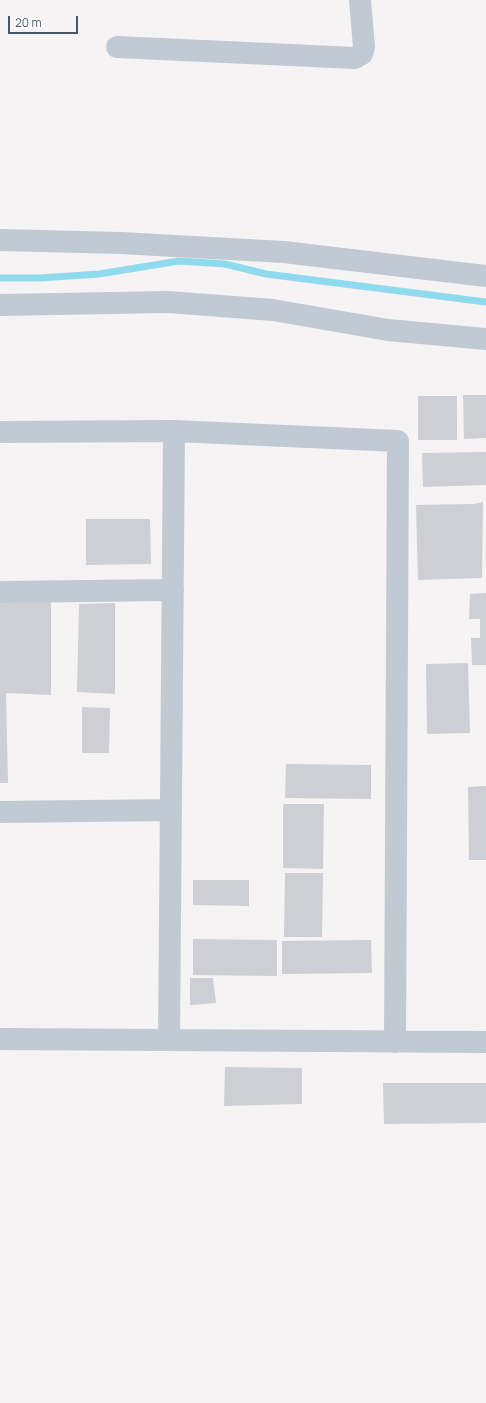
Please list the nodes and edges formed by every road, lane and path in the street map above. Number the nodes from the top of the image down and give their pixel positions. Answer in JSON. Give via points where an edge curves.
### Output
{"nodes":[{"id":1,"x":360,"y":0,"type":"edge"},
{"id":2,"x":117,"y":47,"type":"dead end"},
{"id":3,"x":0,"y":240,"type":"edge"},
{"id":4,"x":486,"y":276,"type":"edge"},
{"id":5,"x":0,"y":305,"type":"edge"},
{"id":6,"x":486,"y":339,"type":"edge"},
{"id":7,"x":174,"y":431,"type":"junction"},
{"id":8,"x":0,"y":432,"type":"edge"},
{"id":9,"x":173,"y":590,"type":"junction"},
{"id":10,"x":0,"y":592,"type":"edge"},
{"id":11,"x":171,"y":810,"type":"junction"},
{"id":12,"x":0,"y":812,"type":"edge"},
{"id":13,"x":0,"y":1039,"type":"edge"},
{"id":14,"x":169,"y":1040,"type":"junction"},
{"id":15,"x":395,"y":1042,"type":"junction"},
{"id":16,"x":486,"y":1042,"type":"edge"}],
"edges":[{"from":1,"to":2,"type":"street","via":[[364,47],[362,54],[355,58]]},
{"from":3,"to":4,"type":"street","via":[[121,243],[284,252]]},
{"from":5,"to":6,"type":"street","via":[[176,303],[273,310],[388,330]]},
{"from":7,"to":8,"type":"street"},
{"from":7,"to":9,"type":"street"},
{"from":7,"to":15,"type":"street","via":[[398,441]]},
{"from":9,"to":10,"type":"street"},
{"from":9,"to":11,"type":"street"},
{"from":11,"to":12,"type":"street"},
{"from":11,"to":14,"type":"street"},
{"from":13,"to":14,"type":"street"},
{"from":14,"to":15,"type":"street"},
{"from":15,"to":16,"type":"street"}]}
